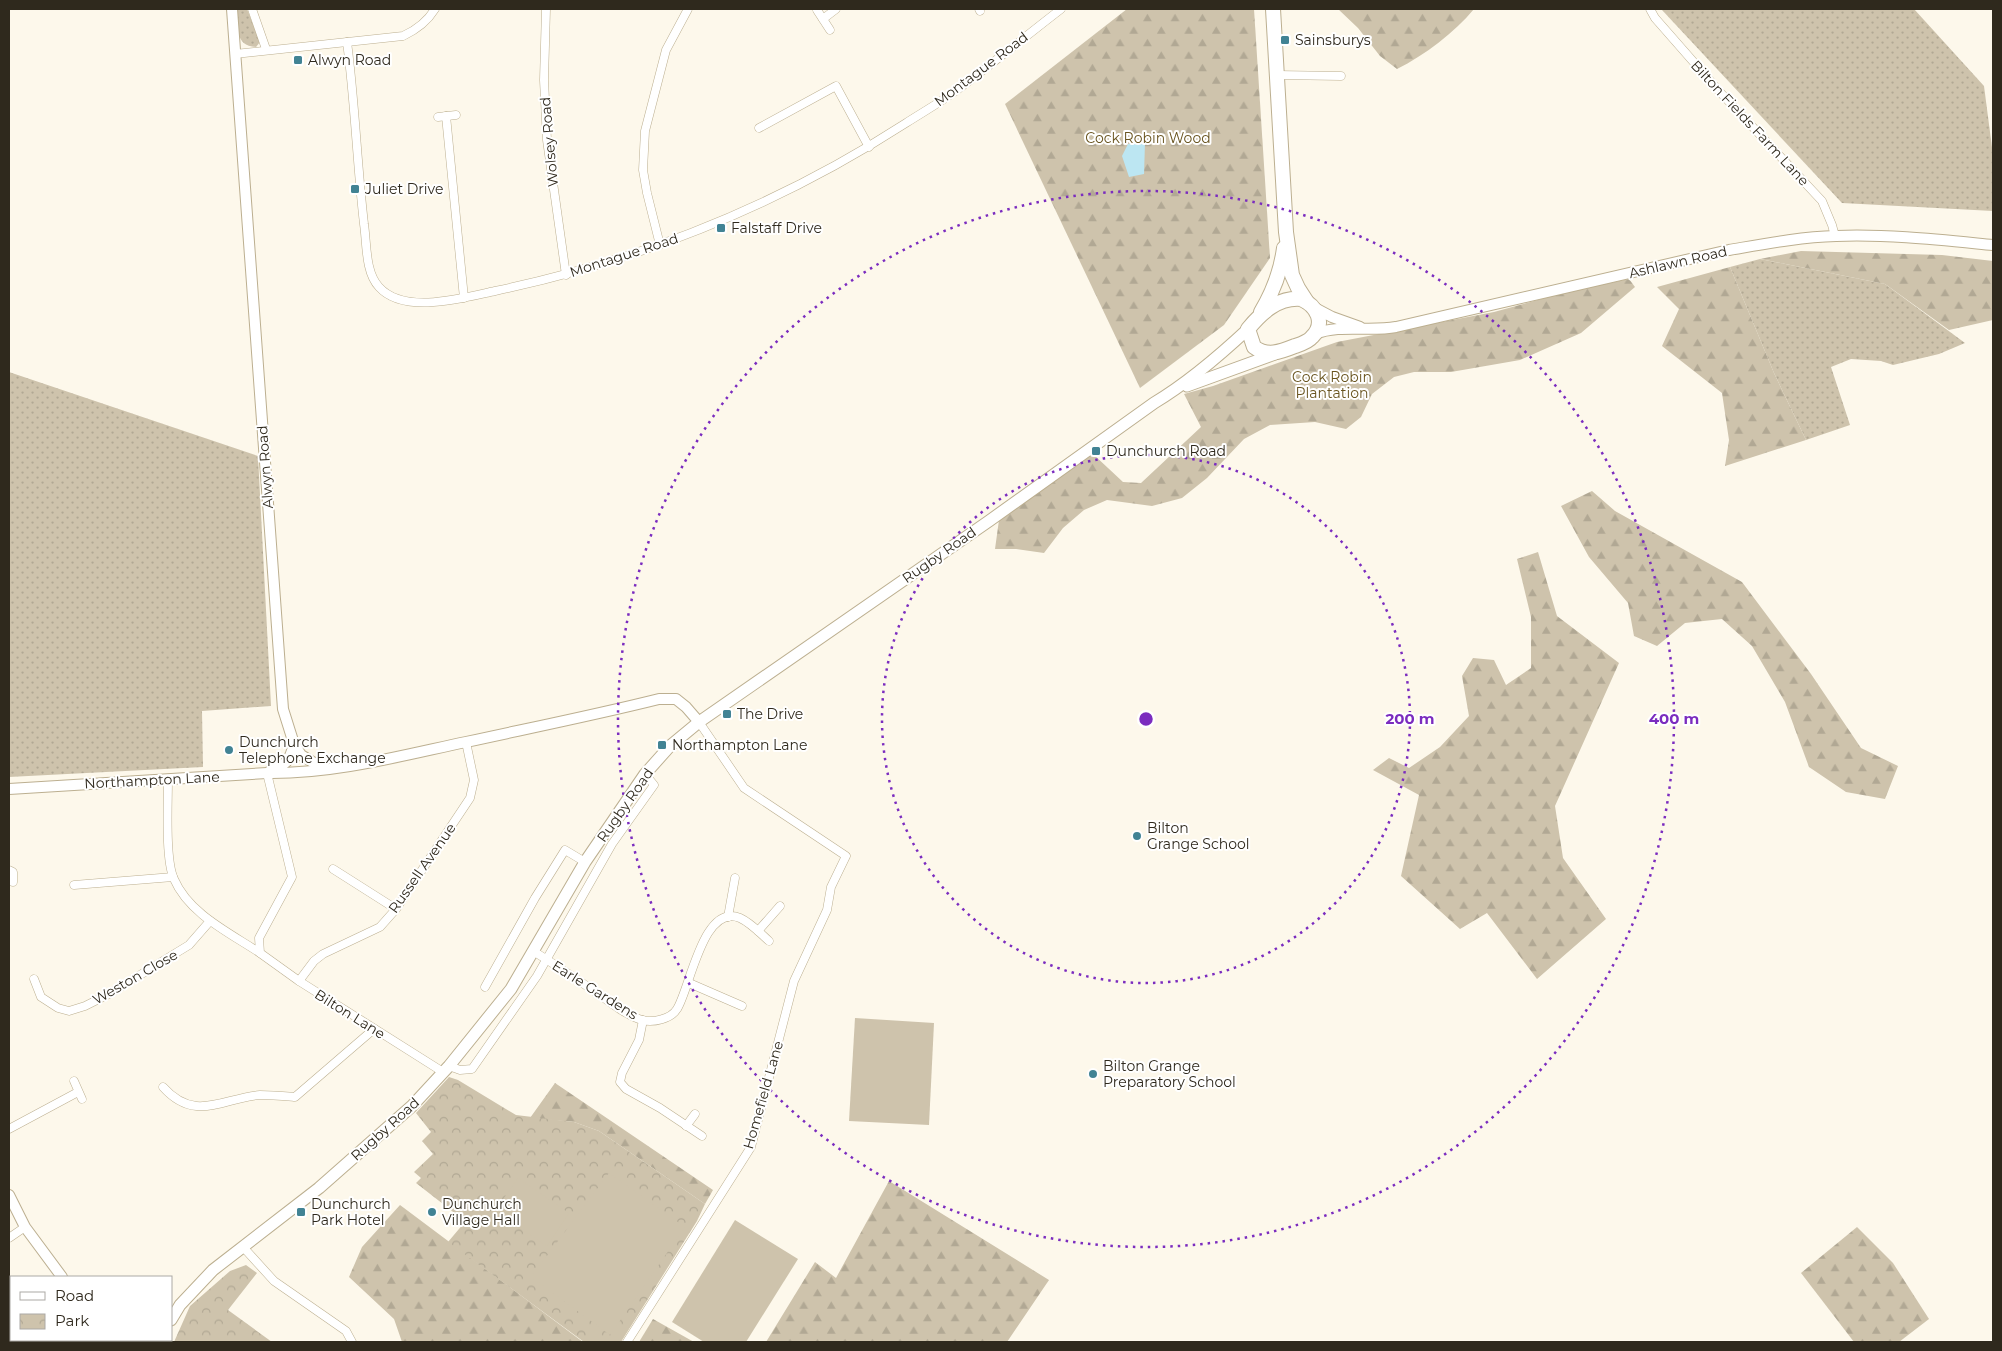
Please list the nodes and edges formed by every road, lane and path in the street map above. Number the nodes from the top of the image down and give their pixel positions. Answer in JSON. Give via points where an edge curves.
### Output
{"nodes":[{"id":1,"x":232,"y":9,"type":"edge"},
{"id":2,"x":252,"y":9,"type":"edge"},
{"id":3,"x":435,"y":9,"type":"edge"},
{"id":4,"x":546,"y":9,"type":"edge"},
{"id":5,"x":688,"y":9,"type":"edge"},
{"id":6,"x":836,"y":9,"type":"edge"},
{"id":7,"x":1061,"y":9,"type":"edge"},
{"id":8,"x":1273,"y":9,"type":"edge"},
{"id":9,"x":1650,"y":9,"type":"edge"},
{"id":10,"x":817,"y":10,"type":"dead end"},
{"id":11,"x":823,"y":19,"type":"junction"},
{"id":12,"x":830,"y":30,"type":"dead end"},
{"id":13,"x":347,"y":42,"type":"junction"},
{"id":14,"x":266,"y":49,"type":"junction"},
{"id":15,"x":235,"y":54,"type":"junction"},
{"id":16,"x":1277,"y":75,"type":"junction"},
{"id":17,"x":1342,"y":76,"type":"dead end"},
{"id":18,"x":456,"y":115,"type":"dead end"},
{"id":19,"x":759,"y":128,"type":"dead end"},
{"id":20,"x":869,"y":147,"type":"junction"},
{"id":21,"x":1286,"y":232,"type":"junction"},
{"id":22,"x":1834,"y":236,"type":"junction"},
{"id":23,"x":660,"y":245,"type":"junction"},
{"id":24,"x":1993,"y":245,"type":"edge"},
{"id":25,"x":566,"y":275,"type":"junction"},
{"id":26,"x":464,"y":298,"type":"junction"},
{"id":27,"x":1311,"y":305,"type":"junction"},
{"id":28,"x":1258,"y":317,"type":"junction"},
{"id":29,"x":1248,"y":329,"type":"junction"},
{"id":30,"x":1367,"y":329,"type":"junction"},
{"id":31,"x":1315,"y":334,"type":"junction"},
{"id":32,"x":1277,"y":353,"type":"junction"},
{"id":33,"x":1176,"y":390,"type":"junction"},
{"id":34,"x":699,"y":722,"type":"junction"},
{"id":35,"x":466,"y":742,"type":"junction"},
{"id":36,"x":294,"y":744,"type":"junction"},
{"id":37,"x":324,"y":769,"type":"junction"},
{"id":38,"x":267,"y":773,"type":"junction"},
{"id":39,"x":645,"y":774,"type":"junction"},
{"id":40,"x":168,"y":780,"type":"junction"},
{"id":41,"x":9,"y":789,"type":"edge"},
{"id":42,"x":584,"y":862,"type":"junction"},
{"id":43,"x":333,"y":869,"type":"dead end"},
{"id":44,"x":9,"y":870,"type":"edge"},
{"id":45,"x":173,"y":877,"type":"junction"},
{"id":46,"x":735,"y":878,"type":"dead end"},
{"id":47,"x":13,"y":882,"type":"dead end"},
{"id":48,"x":74,"y":885,"type":"dead end"},
{"id":49,"x":780,"y":906,"type":"dead end"},
{"id":50,"x":396,"y":909,"type":"junction"},
{"id":51,"x":728,"y":917,"type":"junction"},
{"id":52,"x":210,"y":921,"type":"junction"},
{"id":53,"x":758,"y":931,"type":"junction"},
{"id":54,"x":770,"y":941,"type":"dead end"},
{"id":55,"x":533,"y":951,"type":"junction"},
{"id":56,"x":260,"y":953,"type":"junction"},
{"id":57,"x":546,"y":960,"type":"junction"},
{"id":58,"x":523,"y":968,"type":"junction"},
{"id":59,"x":537,"y":976,"type":"junction"},
{"id":60,"x":34,"y":979,"type":"dead end"},
{"id":61,"x":299,"y":981,"type":"junction"},
{"id":62,"x":688,"y":983,"type":"junction"},
{"id":63,"x":485,"y":987,"type":"dead end"},
{"id":64,"x":742,"y":1006,"type":"dead end"},
{"id":65,"x":643,"y":1020,"type":"junction"},
{"id":66,"x":374,"y":1029,"type":"junction"},
{"id":67,"x":446,"y":1069,"type":"junction"},
{"id":68,"x":74,"y":1081,"type":"dead end"},
{"id":69,"x":163,"y":1087,"type":"dead end"},
{"id":70,"x":695,"y":1114,"type":"dead end"},
{"id":71,"x":686,"y":1126,"type":"junction"},
{"id":72,"x":9,"y":1129,"type":"edge"},
{"id":73,"x":702,"y":1136,"type":"dead end"},
{"id":74,"x":9,"y":1195,"type":"edge"},
{"id":75,"x":25,"y":1227,"type":"junction"},
{"id":76,"x":9,"y":1238,"type":"edge"},
{"id":77,"x":244,"y":1248,"type":"junction"},
{"id":78,"x":61,"y":1276,"type":"edge"},
{"id":79,"x":172,"y":1318,"type":"edge"},
{"id":80,"x":352,"y":1342,"type":"edge"},
{"id":81,"x":627,"y":1342,"type":"edge"}],
"edges":[{"from":1,"to":15,"type":"street","name":"Alwyn Road"},
{"from":2,"to":14,"type":"street"},
{"from":3,"to":13,"type":"street","via":[[415,31],[403,36]]},
{"from":4,"to":25,"type":"street","name":"Wolsey Road","via":[[544,80],[548,140]]},
{"from":5,"to":23,"type":"street","via":[[666,50],[645,131],[643,170]]},
{"from":6,"to":11,"type":"street"},
{"from":7,"to":20,"type":"street","name":"Montague Road","via":[[955,91]]},
{"from":8,"to":16,"type":"highway"},
{"from":9,"to":22,"type":"street","name":"Bilton Fields Farm Lane","via":[[1719,91],[1822,201]]},
{"from":10,"to":11,"type":"street"},
{"from":11,"to":12,"type":"street"},
{"from":13,"to":14,"type":"street"},
{"from":13,"to":26,"type":"street","name":"Montague Road","via":[[359,180],[373,281],[390,297],[404,302]]},
{"from":14,"to":15,"type":"street"},
{"from":15,"to":36,"type":"street","name":"Alwyn Road","via":[[283,709]]},
{"from":16,"to":17,"type":"street"},
{"from":16,"to":21,"type":"highway"},
{"from":18,"to":26,"type":"street","via":[[442,116]]},
{"from":19,"to":20,"type":"street","via":[[836,86]]},
{"from":20,"to":23,"type":"street","name":"Montague Road","via":[[772,199]]},
{"from":21,"to":27,"type":"highway","via":[[1292,275]]},
{"from":21,"to":28,"type":"highway","via":[[1281,268]]},
{"from":22,"to":24,"type":"street","name":"Ashlawn Road","via":[[1906,236]]},
{"from":22,"to":30,"type":"street","name":"Ashlawn Road","via":[[1729,250],[1396,327]]},
{"from":23,"to":25,"type":"street","name":"Montague Road"},
{"from":25,"to":26,"type":"street","name":"Montague Road"},
{"from":27,"to":28,"type":"highway","via":[[1296,299],[1287,300]]},
{"from":27,"to":30,"type":"street","name":"Ashlawn Road","via":[[1332,317]]},
{"from":27,"to":31,"type":"highway","via":[[1318,320]]},
{"from":28,"to":29,"type":"highway"},
{"from":29,"to":32,"type":"highway","via":[[1259,351]]},
{"from":29,"to":33,"type":"main road","via":[[1206,368]]},
{"from":30,"to":31,"type":"street","name":"Ashlawn Road","via":[[1330,330]]},
{"from":31,"to":32,"type":"highway","via":[[1306,342]]},
{"from":32,"to":33,"type":"main road"},
{"from":33,"to":34,"type":"main road","name":"Rugby Road"},
{"from":34,"to":35,"type":"street","name":"Northampton Lane","via":[[676,699],[659,699]]},
{"from":34,"to":39,"type":"main road","name":"Rugby Road","via":[[670,746]]},
{"from":34,"to":81,"type":"street","name":"Homefield Lane","via":[[744,788],[846,856],[831,887],[827,910],[794,981],[751,1148]]},
{"from":35,"to":37,"type":"street","name":"Northampton Lane","via":[[391,759]]},
{"from":35,"to":50,"type":"street","name":"Russell Avenue","via":[[474,780],[470,798]]},
{"from":36,"to":37,"type":"street","name":"Alwyn Road","via":[[301,755]]},
{"from":36,"to":38,"type":"street","via":[[290,760]]},
{"from":37,"to":38,"type":"street","name":"Northampton Lane"},
{"from":38,"to":40,"type":"street","name":"Northampton Lane"},
{"from":38,"to":56,"type":"street","via":[[292,877],[258,938]]},
{"from":39,"to":42,"type":"main road","name":"Rugby Road"},
{"from":39,"to":57,"type":"street","via":[[654,785],[612,844]]},
{"from":40,"to":41,"type":"street","name":"Northampton Lane"},
{"from":40,"to":45,"type":"street","name":"Bilton Lane","via":[[169,848]]},
{"from":42,"to":55,"type":"main road","name":"Rugby Road"},
{"from":42,"to":63,"type":"street","via":[[567,846]]},
{"from":43,"to":50,"type":"street"},
{"from":44,"to":47,"type":"street","via":[[13,872]]},
{"from":45,"to":48,"type":"street"},
{"from":45,"to":52,"type":"street","name":"Bilton Lane","via":[[182,895]]},
{"from":46,"to":51,"type":"street"},
{"from":49,"to":53,"type":"street"},
{"from":50,"to":61,"type":"street","name":"Russell Avenue","via":[[380,926],[323,954]]},
{"from":51,"to":53,"type":"street","via":[[738,917]]},
{"from":51,"to":62,"type":"street","name":"Earle Gardens","via":[[721,918],[700,945]]},
{"from":52,"to":56,"type":"street","name":"Bilton Lane"},
{"from":52,"to":60,"type":"street","name":"Weston Close","via":[[189,946],[85,1006],[69,1011],[58,1008],[41,997]]},
{"from":53,"to":54,"type":"street"},
{"from":55,"to":57,"type":"street","name":"Earle Gardens"},
{"from":55,"to":58,"type":"main road","name":"Rugby Road"},
{"from":56,"to":61,"type":"street","name":"Bilton Lane"},
{"from":57,"to":59,"type":"street"},
{"from":57,"to":65,"type":"street","name":"Earle Gardens"},
{"from":58,"to":59,"type":"street"},
{"from":58,"to":67,"type":"main road","name":"Rugby Road","via":[[511,989]]},
{"from":59,"to":67,"type":"street","via":[[472,1068]]},
{"from":61,"to":66,"type":"street","name":"Bilton Lane"},
{"from":62,"to":64,"type":"street"},
{"from":62,"to":65,"type":"street","name":"Earle Gardens","via":[[676,1011],[662,1020]]},
{"from":65,"to":71,"type":"street","via":[[639,1040],[620,1082]]},
{"from":66,"to":67,"type":"street","name":"Bilton Lane"},
{"from":66,"to":69,"type":"street","via":[[295,1097],[259,1095],[217,1106],[194,1106],[172,1098]]},
{"from":67,"to":77,"type":"main road","name":"Rugby Road","via":[[412,1106],[320,1188]]},
{"from":68,"to":72,"type":"street","via":[[80,1095]]},
{"from":70,"to":71,"type":"street"},
{"from":71,"to":73,"type":"street"},
{"from":74,"to":75,"type":"street"},
{"from":75,"to":76,"type":"street"},
{"from":75,"to":78,"type":"street"},
{"from":77,"to":79,"type":"main road","name":"Rugby Road","via":[[213,1270],[180,1305]]},
{"from":77,"to":80,"type":"street","via":[[274,1281],[346,1331]]}]}
